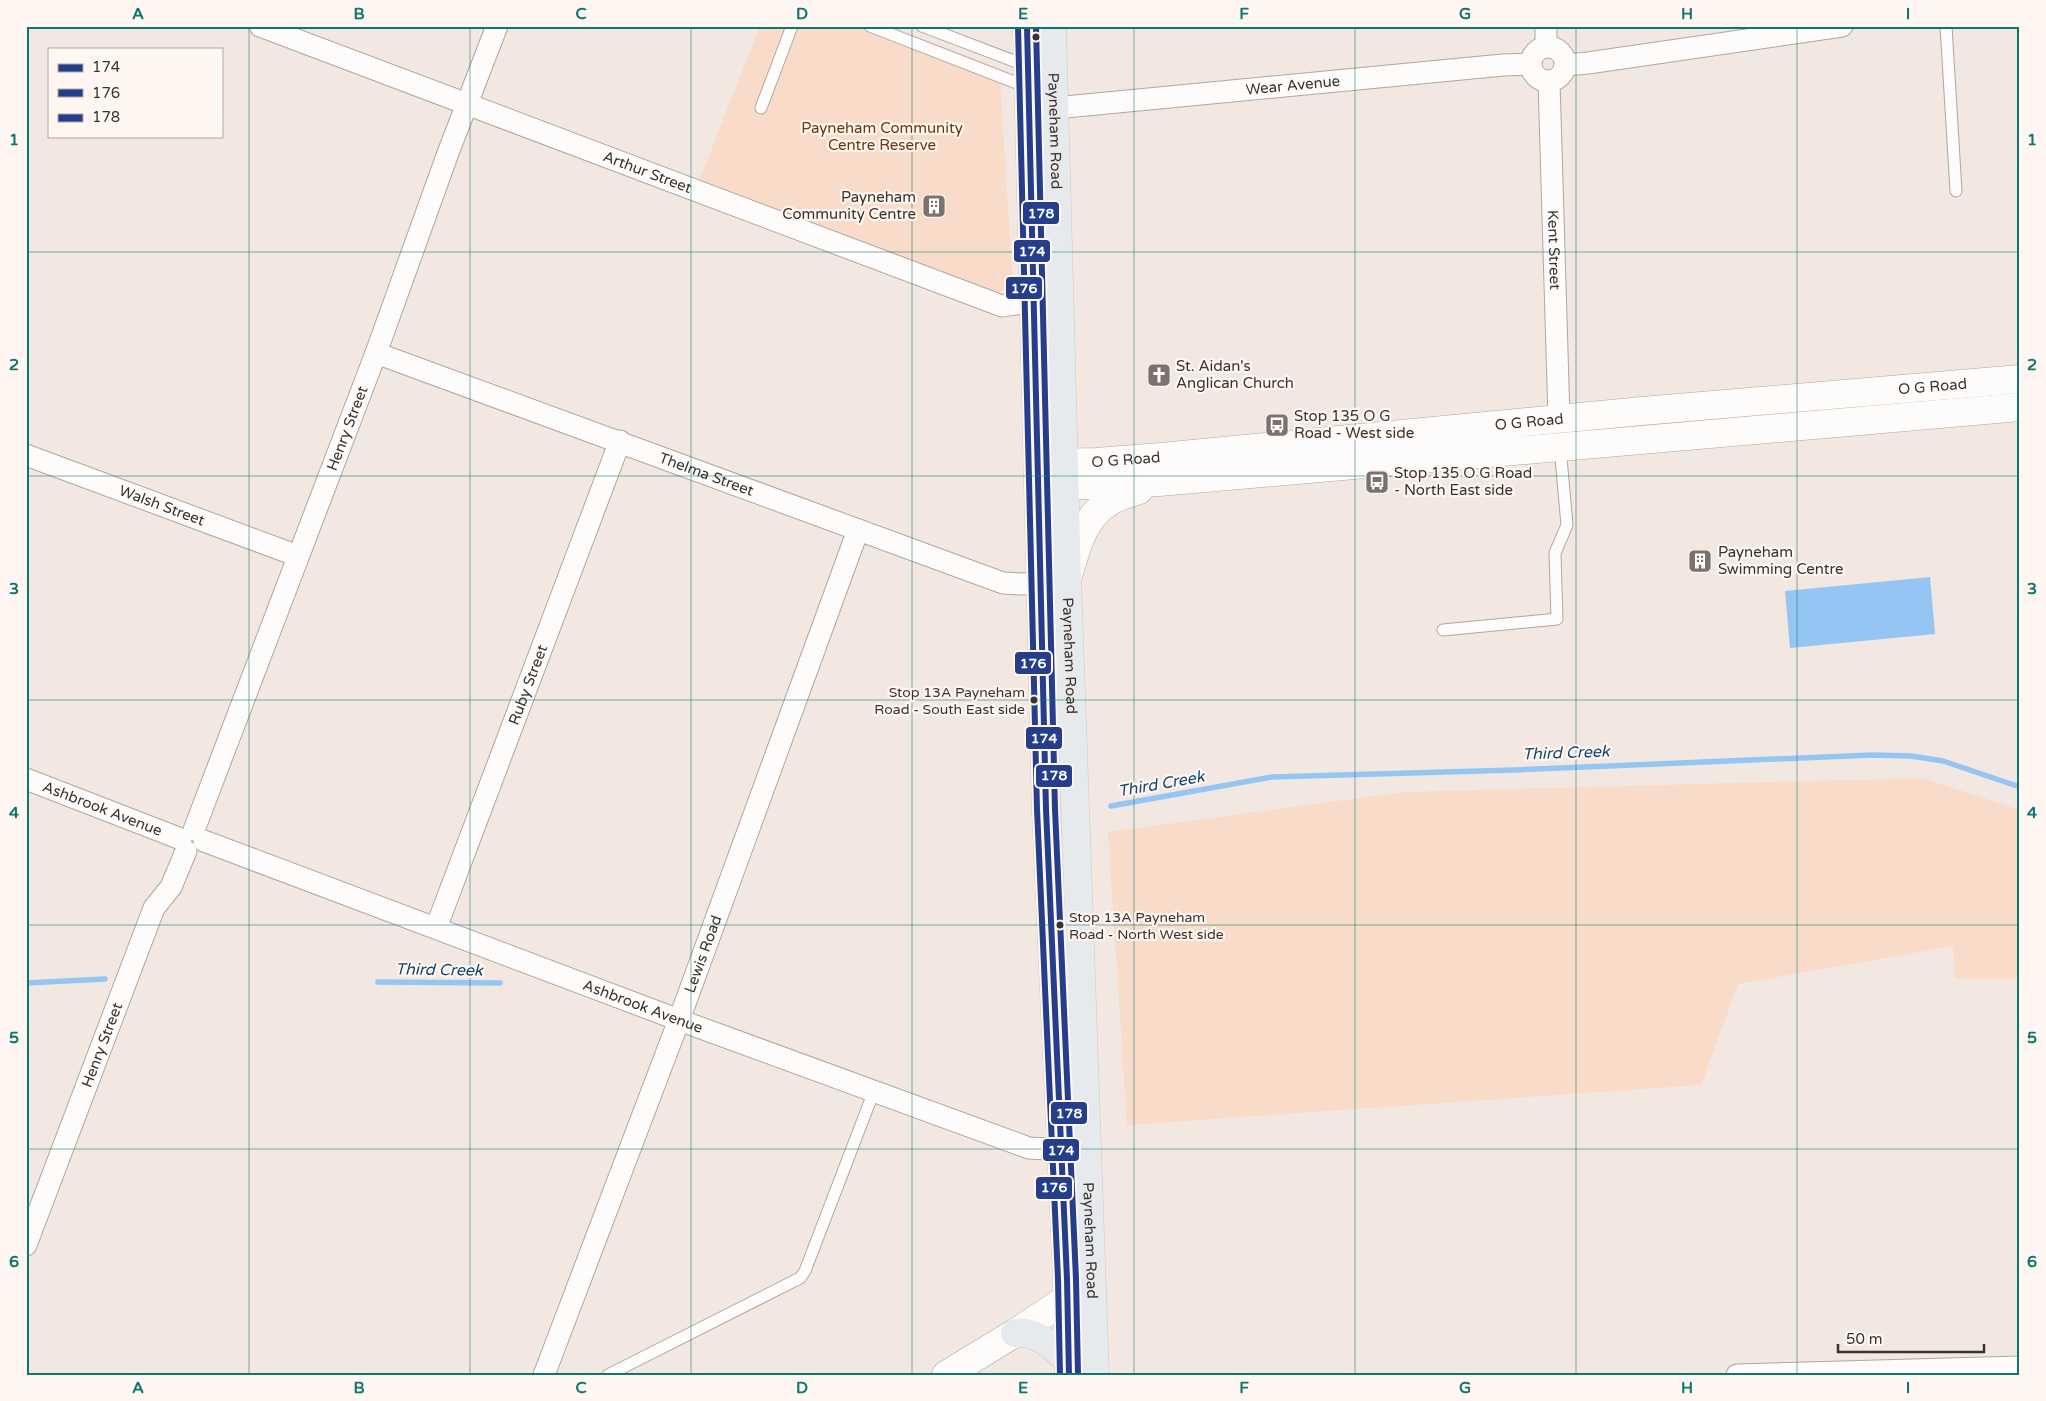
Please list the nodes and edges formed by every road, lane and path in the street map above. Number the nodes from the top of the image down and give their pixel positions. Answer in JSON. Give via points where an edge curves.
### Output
{"nodes":[{"id":1,"x":260,"y":26,"type":"edge"},
{"id":2,"x":497,"y":26,"type":"edge"},
{"id":3,"x":792,"y":26,"type":"edge"},
{"id":4,"x":870,"y":26,"type":"edge"},
{"id":5,"x":922,"y":26,"type":"edge"},
{"id":6,"x":1027,"y":26,"type":"edge"},
{"id":7,"x":1052,"y":26,"type":"edge"},
{"id":8,"x":1842,"y":26,"type":"edge"},
{"id":9,"x":1946,"y":26,"type":"edge"},
{"id":10,"x":1546,"y":37,"type":"edge"},
{"id":11,"x":1531,"y":64,"type":"junction"},
{"id":12,"x":1565,"y":65,"type":"junction"},
{"id":13,"x":1029,"y":77,"type":"junction"},
{"id":14,"x":1549,"y":81,"type":"junction"},
{"id":15,"x":467,"y":103,"type":"junction"},
{"id":16,"x":761,"y":108,"type":"dead end"},
{"id":17,"x":1055,"y":108,"type":"junction"},
{"id":18,"x":1956,"y":191,"type":"dead end"},
{"id":19,"x":1035,"y":301,"type":"junction"},
{"id":20,"x":376,"y":353,"type":"junction"},
{"id":21,"x":2020,"y":379,"type":"edge"},
{"id":22,"x":2020,"y":407,"type":"edge"},
{"id":23,"x":1559,"y":419,"type":"junction"},
{"id":24,"x":620,"y":441,"type":"junction"},
{"id":25,"x":1560,"y":447,"type":"junction"},
{"id":26,"x":26,"y":455,"type":"edge"},
{"id":27,"x":1052,"y":475,"type":"junction"},
{"id":28,"x":1159,"y":482,"type":"junction"},
{"id":29,"x":858,"y":530,"type":"junction"},
{"id":30,"x":298,"y":556,"type":"junction"},
{"id":31,"x":1067,"y":578,"type":"junction"},
{"id":32,"x":1041,"y":583,"type":"junction"},
{"id":33,"x":1443,"y":630,"type":"dead end"},
{"id":34,"x":26,"y":779,"type":"edge"},
{"id":35,"x":191,"y":840,"type":"junction"},
{"id":36,"x":436,"y":928,"type":"junction"},
{"id":37,"x":679,"y":1020,"type":"junction"},
{"id":38,"x":874,"y":1091,"type":"junction"},
{"id":39,"x":1074,"y":1146,"type":"junction"},
{"id":40,"x":1090,"y":1240,"type":"junction"},
{"id":41,"x":26,"y":1245,"type":"edge"},
{"id":42,"x":1068,"y":1298,"type":"junction"},
{"id":43,"x":1093,"y":1331,"type":"junction"},
{"id":44,"x":1016,"y":1333,"type":"junction"},
{"id":45,"x":2020,"y":1367,"type":"edge"},
{"id":46,"x":1069,"y":1368,"type":"edge"},
{"id":47,"x":544,"y":1375,"type":"edge"},
{"id":48,"x":608,"y":1375,"type":"edge"},
{"id":49,"x":946,"y":1375,"type":"edge"},
{"id":50,"x":1095,"y":1375,"type":"edge"},
{"id":51,"x":1737,"y":1375,"type":"edge"}],
"edges":[{"from":1,"to":15,"type":"street","name":"Arthur Street"},
{"from":2,"to":15,"type":"street","name":"Henry Street"},
{"from":3,"to":16,"type":"lane"},
{"from":4,"to":13,"type":"lane"},
{"from":5,"to":13,"type":"lane"},
{"from":6,"to":13,"type":"main road","name":"Payneham Road"},
{"from":7,"to":17,"type":"main road","name":"Payneham Road"},
{"from":8,"to":12,"type":"street"},
{"from":9,"to":18,"type":"lane"},
{"from":10,"to":11,"type":"street"},
{"from":10,"to":12,"type":"street","via":[[1561,53]]},
{"from":11,"to":14,"type":"street","via":[[1535,75]]},
{"from":11,"to":17,"type":"street","name":"Wear Avenue","via":[[1503,64]]},
{"from":12,"to":14,"type":"street","via":[[1560,76]]},
{"from":13,"to":19,"type":"main road","name":"Payneham Road"},
{"from":14,"to":23,"type":"street","name":"Kent Street"},
{"from":15,"to":19,"type":"street","name":"Arthur Street","via":[[1002,306]]},
{"from":15,"to":20,"type":"street","name":"Henry Street"},
{"from":17,"to":27,"type":"main road","name":"Payneham Road"},
{"from":19,"to":27,"type":"main road","name":"Payneham Road"},
{"from":20,"to":24,"type":"street","name":"Thelma Street"},
{"from":20,"to":30,"type":"street","name":"Henry Street"},
{"from":21,"to":23,"type":"main road","name":"O G Road"},
{"from":22,"to":25,"type":"main road","name":"O G Road"},
{"from":23,"to":25,"type":"main road"},
{"from":23,"to":27,"type":"main road","name":"O G Road","via":[[1096,462]]},
{"from":24,"to":29,"type":"street","name":"Thelma Street"},
{"from":24,"to":36,"type":"street","name":"Ruby Street"},
{"from":25,"to":28,"type":"main road","name":"O G Road"},
{"from":25,"to":33,"type":"lane","via":[[1567,525],[1555,553],[1557,619]]},
{"from":26,"to":30,"type":"street","name":"Walsh Street"},
{"from":27,"to":28,"type":"main road","name":"O G Road"},
{"from":27,"to":31,"type":"main road","name":"Payneham Road"},
{"from":27,"to":32,"type":"main road","name":"Payneham Road"},
{"from":28,"to":31,"type":"main road","via":[[1112,500],[1095,513],[1080,539]]},
{"from":29,"to":32,"type":"street","name":"Thelma Street","via":[[1003,583]]},
{"from":29,"to":37,"type":"street","name":"Lewis Road"},
{"from":30,"to":35,"type":"street","name":"Henry Street"},
{"from":31,"to":39,"type":"main road","name":"Payneham Road"},
{"from":32,"to":39,"type":"main road","name":"Payneham Road","via":[[1046,808]]},
{"from":34,"to":35,"type":"street","name":"Ashbrook Avenue"},
{"from":35,"to":36,"type":"street","name":"Ashbrook Avenue"},
{"from":35,"to":41,"type":"street","name":"Henry Street","via":[[171,887],[154,908]]},
{"from":36,"to":37,"type":"street","name":"Ashbrook Avenue"},
{"from":37,"to":38,"type":"street","name":"Ashbrook Avenue"},
{"from":37,"to":47,"type":"street","name":"Lewis Road"},
{"from":38,"to":39,"type":"street","name":"Ashbrook Avenue","via":[[1029,1148]]},
{"from":38,"to":48,"type":"lane","via":[[800,1278]]},
{"from":39,"to":40,"type":"main road","name":"Payneham Road"},
{"from":39,"to":42,"type":"main road","name":"Payneham Road"},
{"from":40,"to":42,"type":"main road","via":[[1085,1272]]},
{"from":40,"to":43,"type":"main road","name":"Payneham Road"},
{"from":42,"to":43,"type":"main road","via":[[1091,1321]]},
{"from":42,"to":44,"type":"main road"},
{"from":42,"to":46,"type":"main road","name":"Payneham Road"},
{"from":43,"to":50,"type":"main road","name":"Payneham Road"},
{"from":44,"to":46,"type":"main road","via":[[1031,1334],[1044,1340]]},
{"from":44,"to":49,"type":"main road"},
{"from":45,"to":51,"type":"street"}]}
